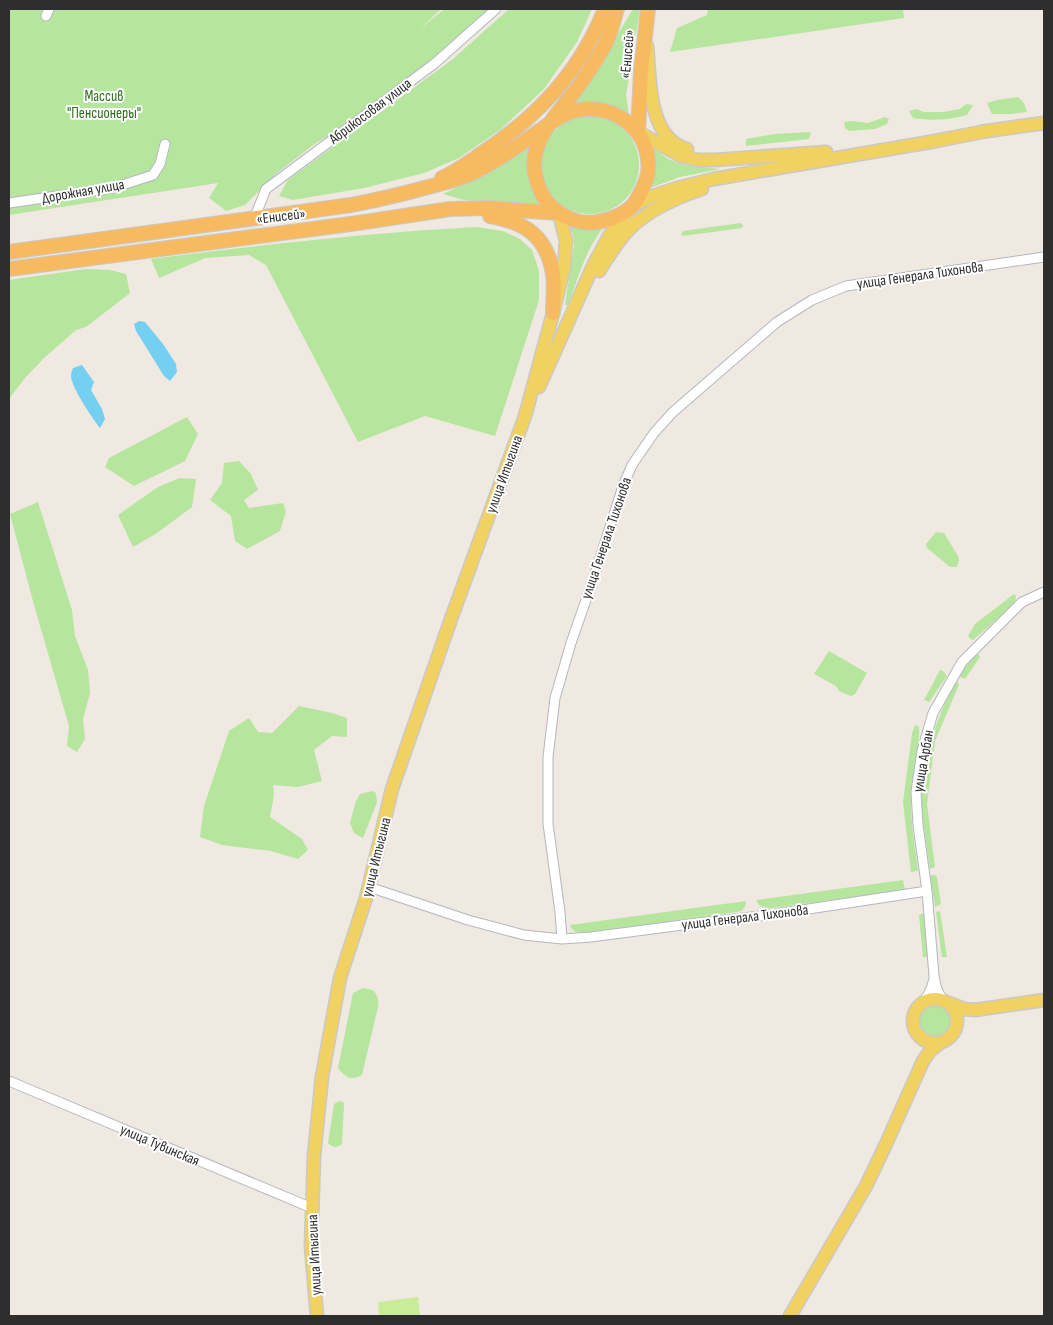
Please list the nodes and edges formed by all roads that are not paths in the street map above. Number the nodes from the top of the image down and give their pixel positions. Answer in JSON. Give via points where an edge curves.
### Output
{"nodes":[{"id":1,"x":496,"y":9,"type":"edge"},
{"id":2,"x":605,"y":9,"type":"edge"},
{"id":3,"x":617,"y":9,"type":"edge"},
{"id":4,"x":648,"y":9,"type":"edge"},
{"id":5,"x":646,"y":27,"type":"junction"},
{"id":6,"x":1044,"y":123,"type":"edge"},
{"id":7,"x":550,"y":124,"type":"junction"},
{"id":8,"x":987,"y":131,"type":"junction"},
{"id":9,"x":638,"y":132,"type":"junction"},
{"id":10,"x":165,"y":144,"type":"dead end"},
{"id":11,"x":759,"y":158,"type":"junction"},
{"id":12,"x":752,"y":173,"type":"junction"},
{"id":13,"x":390,"y":198,"type":"junction"},
{"id":14,"x":9,"y":203,"type":"edge"},
{"id":15,"x":634,"y":205,"type":"junction"},
{"id":16,"x":450,"y":209,"type":"junction"},
{"id":17,"x":559,"y":213,"type":"junction"},
{"id":18,"x":254,"y":219,"type":"junction"},
{"id":19,"x":9,"y":252,"type":"edge"},
{"id":20,"x":1044,"y":257,"type":"edge"},
{"id":21,"x":9,"y":269,"type":"edge"},
{"id":22,"x":553,"y":313,"type":"junction"},
{"id":23,"x":571,"y":315,"type":"junction"},
{"id":24,"x":525,"y":416,"type":"junction"},
{"id":25,"x":1044,"y":592,"type":"edge"},
{"id":26,"x":369,"y":887,"type":"junction"},
{"id":27,"x":927,"y":891,"type":"junction"},
{"id":28,"x":562,"y":939,"type":"junction"},
{"id":29,"x":934,"y":976,"type":"junction"},
{"id":30,"x":925,"y":1000,"type":"junction"},
{"id":31,"x":1044,"y":1000,"type":"edge"},
{"id":32,"x":945,"y":1001,"type":"junction"},
{"id":33,"x":975,"y":1010,"type":"junction"},
{"id":34,"x":957,"y":1023,"type":"junction"},
{"id":35,"x":920,"y":1037,"type":"junction"},
{"id":36,"x":940,"y":1043,"type":"junction"},
{"id":37,"x":923,"y":1061,"type":"junction"},
{"id":38,"x":9,"y":1081,"type":"edge"},
{"id":39,"x":312,"y":1208,"type":"junction"},
{"id":40,"x":318,"y":1316,"type":"edge"},
{"id":41,"x":790,"y":1316,"type":"edge"}],
"edges":[{"from":1,"to":18,"type":"street","name":"Абрикосовая улица","via":[[434,64],[266,189]]},
{"from":2,"to":13,"type":"highway","via":[[577,64],[533,114],[505,138],[447,176]]},
{"from":3,"to":7,"type":"highway","name":"«Енисей»","via":[[608,39]]},
{"from":4,"to":5,"type":"highway","name":"«Енисей»"},
{"from":5,"to":9,"type":"highway","name":"«Енисей»"},
{"from":5,"to":11,"type":"main road","via":[[652,99],[656,117],[668,136],[687,149]]},
{"from":6,"to":8,"type":"main road"},
{"from":7,"to":9,"type":"highway","name":"«Енисей»","via":[[577,110],[603,110],[626,120]]},
{"from":7,"to":13,"type":"highway","via":[[489,164],[461,178]]},
{"from":7,"to":17,"type":"highway","name":"«Енисей»","via":[[540,138],[534,172],[538,189]]},
{"from":8,"to":11,"type":"main road","via":[[831,152]]},
{"from":8,"to":12,"type":"main road"},
{"from":9,"to":11,"type":"main road","via":[[689,158]]},
{"from":9,"to":15,"type":"highway","name":"«Енисей»","via":[[648,157],[648,173]]},
{"from":10,"to":14,"type":"street","name":"Дорожная улица","via":[[160,164],[153,174],[112,188]]},
{"from":12,"to":15,"type":"main road","via":[[677,188]]},
{"from":12,"to":23,"type":"main road","via":[[676,199],[645,217],[625,234]]},
{"from":13,"to":18,"type":"highway","name":"«Енисей»"},
{"from":15,"to":17,"type":"highway","name":"«Енисей»","via":[[620,215],[596,223]]},
{"from":15,"to":23,"type":"main road","name":"улица Итыгина","via":[[609,236]]},
{"from":16,"to":17,"type":"highway","name":"«Енисей»"},
{"from":16,"to":21,"type":"highway","name":"«Енисей»"},
{"from":16,"to":22,"type":"highway","via":[[508,219],[529,229],[549,257],[553,276]]},
{"from":17,"to":22,"type":"main road","name":"улица Итыгина","via":[[566,240],[564,268]]},
{"from":18,"to":19,"type":"highway","name":"«Енисей»"},
{"from":20,"to":28,"type":"street","name":"улица Генерала Тихонова","via":[[855,284],[831,291],[777,322],[673,412],[654,433],[632,465],[623,486],[556,698],[548,757],[548,824]]},
{"from":22,"to":24,"type":"main road","name":"улица Итыгина"},
{"from":23,"to":24,"type":"main road","name":"улица Итыгина"},
{"from":24,"to":26,"type":"main road","name":"улица Итыгина","via":[[392,789]]},
{"from":25,"to":27,"type":"street","name":"улица Арбан","via":[[1022,602],[962,662],[933,713],[922,751],[916,792]]},
{"from":26,"to":28,"type":"street","name":"улица Генерала Тихонова","via":[[468,920],[524,935]]},
{"from":26,"to":39,"type":"main road","name":"улица Итыгина","via":[[340,978],[322,1077]]},
{"from":27,"to":28,"type":"street","name":"улица Генерала Тихонова","via":[[770,915]]},
{"from":27,"to":29,"type":"street","name":"улица Арбан"},
{"from":29,"to":30,"type":"street"},
{"from":29,"to":32,"type":"street","via":[[937,990]]},
{"from":30,"to":32,"type":"main road"},
{"from":30,"to":35,"type":"main road","via":[[917,1007],[912,1020]]},
{"from":31,"to":33,"type":"main road"},
{"from":32,"to":33,"type":"main road"},
{"from":32,"to":34,"type":"main road","via":[[954,1009]]},
{"from":33,"to":34,"type":"main road"},
{"from":34,"to":36,"type":"main road","via":[[952,1036]]},
{"from":35,"to":36,"type":"main road","via":[[927,1042]]},
{"from":35,"to":37,"type":"main road"},
{"from":36,"to":37,"type":"main road"},
{"from":37,"to":41,"type":"main road","via":[[866,1186]]},
{"from":38,"to":39,"type":"street","name":"улица Тувинская"},
{"from":39,"to":40,"type":"main road","name":"улица Итыгина","via":[[311,1246]]}]}
